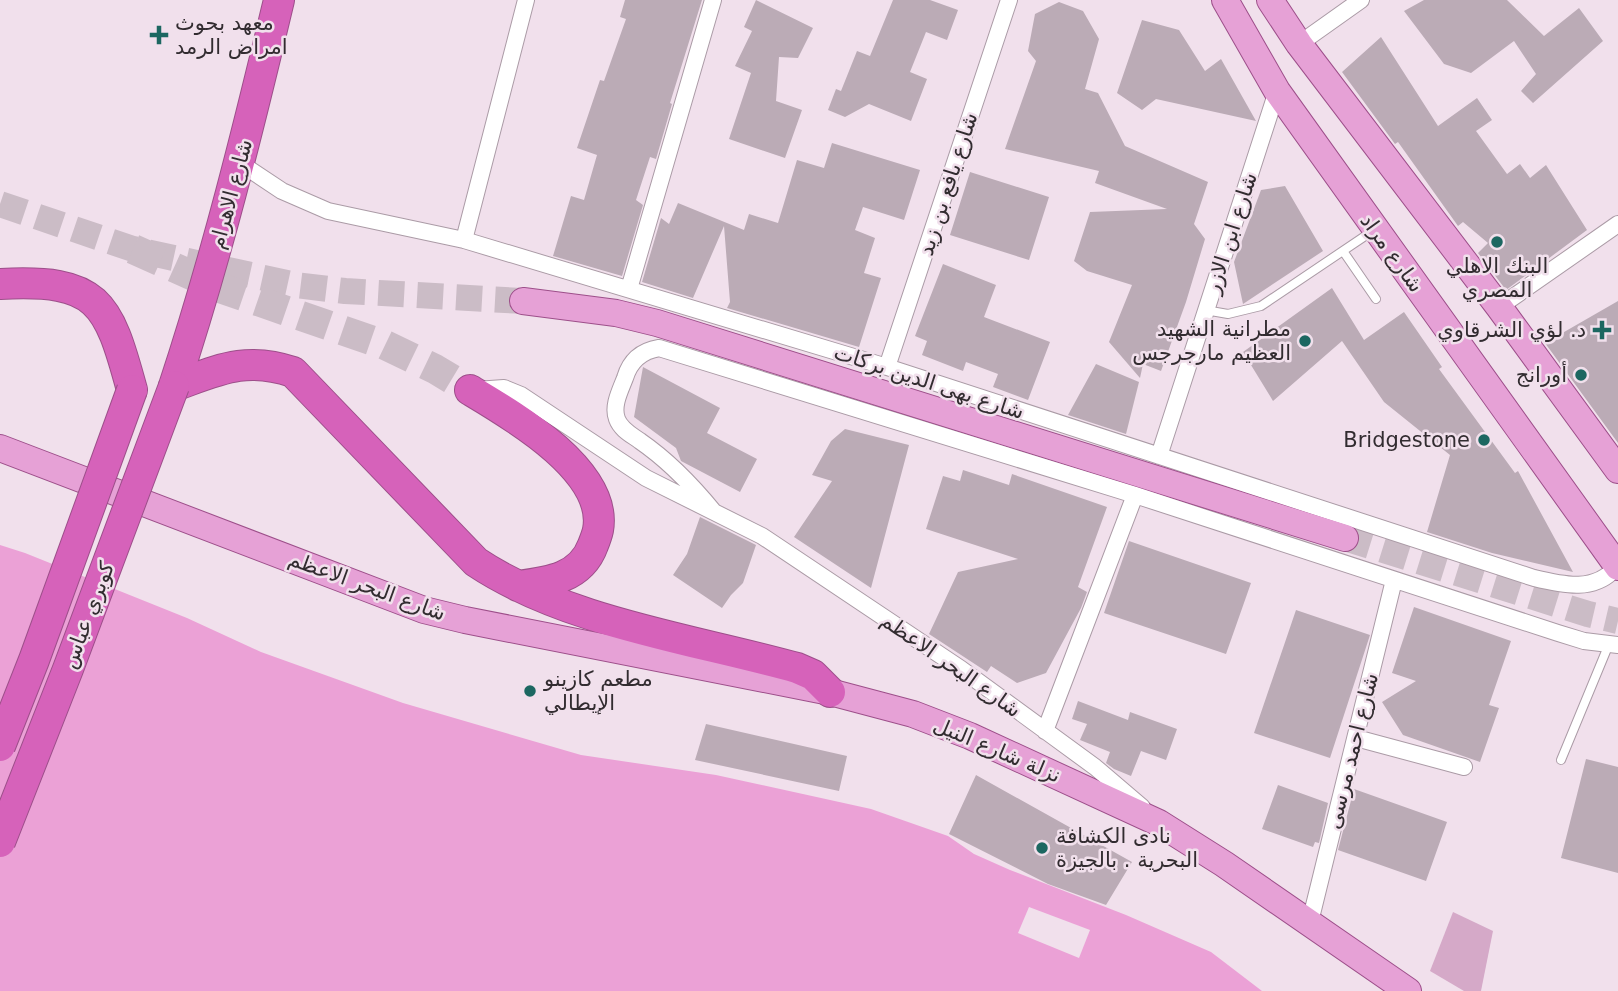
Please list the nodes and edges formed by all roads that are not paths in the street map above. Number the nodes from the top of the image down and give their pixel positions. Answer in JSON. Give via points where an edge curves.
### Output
{"nodes":[{"id":1,"x":279,"y":0,"type":"edge"},
{"id":2,"x":526,"y":0,"type":"edge"},
{"id":3,"x":713,"y":0,"type":"edge"},
{"id":4,"x":1009,"y":0,"type":"edge"},
{"id":5,"x":1225,"y":0,"type":"edge"},
{"id":6,"x":1270,"y":0,"type":"edge"},
{"id":7,"x":1361,"y":0,"type":"edge"},
{"id":8,"x":1299,"y":44,"type":"junction"},
{"id":9,"x":1277,"y":90,"type":"junction"},
{"id":10,"x":240,"y":163,"type":"junction"},
{"id":11,"x":1618,"y":224,"type":"edge"},
{"id":12,"x":1375,"y":229,"type":"junction"},
{"id":13,"x":464,"y":240,"type":"junction"},
{"id":14,"x":1343,"y":251,"type":"junction"},
{"id":15,"x":0,"y":284,"type":"edge"},
{"id":16,"x":629,"y":289,"type":"junction"},
{"id":17,"x":1376,"y":299,"type":"dead end"},
{"id":18,"x":523,"y":301,"type":"tunnel mouth"},
{"id":19,"x":1499,"y":307,"type":"junction"},
{"id":20,"x":1205,"y":310,"type":"junction"},
{"id":21,"x":887,"y":367,"type":"junction"},
{"id":22,"x":174,"y":386,"type":"junction"},
{"id":23,"x":470,"y":390,"type":"joint"},
{"id":24,"x":1072,"y":441,"type":"junction"},
{"id":25,"x":0,"y":448,"type":"edge"},
{"id":26,"x":1159,"y":456,"type":"junction"},
{"id":27,"x":1618,"y":470,"type":"edge"},
{"id":28,"x":1135,"y":495,"type":"junction"},
{"id":29,"x":715,"y":512,"type":"junction"},
{"id":30,"x":1346,"y":538,"type":"tunnel mouth"},
{"id":31,"x":1618,"y":567,"type":"edge"},
{"id":32,"x":1394,"y":580,"type":"junction"},
{"id":33,"x":518,"y":586,"type":"junction"},
{"id":34,"x":1613,"y":645,"type":"edge"},
{"id":35,"x":830,"y":692,"type":"junction"},
{"id":36,"x":1045,"y":731,"type":"junction"},
{"id":37,"x":1356,"y":738,"type":"junction"},
{"id":38,"x":0,"y":746,"type":"edge"},
{"id":39,"x":1561,"y":760,"type":"dead end"},
{"id":40,"x":1465,"y":767,"type":"dead end"},
{"id":41,"x":1159,"y":823,"type":"junction"},
{"id":42,"x":0,"y":842,"type":"edge"},
{"id":43,"x":1310,"y":922,"type":"junction"},
{"id":44,"x":1408,"y":991,"type":"edge"}],
"edges":[{"from":1,"to":10,"type":"highway","name":"شارع الاهرام"},
{"from":2,"to":13,"type":"street"},
{"from":3,"to":16,"type":"street"},
{"from":4,"to":21,"type":"street","name":"شارع يافع بن زيد"},
{"from":5,"to":9,"type":"main road","name":"شارع مراد"},
{"from":6,"to":8,"type":"main road"},
{"from":7,"to":8,"type":"street"},
{"from":8,"to":19,"type":"main road"},
{"from":9,"to":12,"type":"main road","name":"شارع مراد"},
{"from":9,"to":20,"type":"street","name":"شارع ابن الازر"},
{"from":10,"to":13,"type":"street","name":"شارع بهى الدين بركات","via":[[282,191],[328,211]]},
{"from":10,"to":22,"type":"highway","name":"شارع الاهرام"},
{"from":11,"to":19,"type":"street"},
{"from":12,"to":14,"type":"lane"},
{"from":12,"to":31,"type":"main road","name":"شارع مراد"},
{"from":13,"to":16,"type":"street","name":"شارع بهى الدين بركات"},
{"from":14,"to":17,"type":"lane"},
{"from":14,"to":20,"type":"lane","via":[[1261,306],[1228,314]]},
{"from":15,"to":38,"type":"highway","name":"كوبري عباس","bridge":true,"via":[[62,285],[83,293],[101,308],[113,327],[132,390]]},
{"from":16,"to":21,"type":"street","name":"شارع بهى الدين بركات"},
{"from":18,"to":24,"type":"main road","name":"شارع بهى الدين بركات","via":[[657,323]]},
{"from":19,"to":27,"type":"main road"},
{"from":20,"to":26,"type":"street","name":"شارع ابن الازر"},
{"from":21,"to":24,"type":"street","name":"شارع بهى الدين بركات"},
{"from":22,"to":33,"type":"highway","via":[[246,363],[293,372],[475,562]]},
{"from":22,"to":42,"type":"highway","name":"كوبري عباس","bridge":true},
{"from":23,"to":29,"type":"street","name":"شارع البحر الاعظم","via":[[504,388],[521,395],[646,478]]},
{"from":23,"to":33,"type":"highway","via":[[554,447],[580,473],[596,502],[599,528],[590,553],[576,571],[551,582]]},
{"from":24,"to":26,"type":"street","name":"شارع بهى الدين بركات"},
{"from":24,"to":30,"type":"main road","name":"شارع بهى الدين بركات"},
{"from":25,"to":35,"type":"main road","name":"شارع البحر الاعظم","via":[[424,610]]},
{"from":26,"to":31,"type":"street","name":"شارع بهى الدين بركات","via":[[1534,578],[1586,585],[1599,582]]},
{"from":28,"to":29,"type":"street","via":[[659,348],[644,352],[626,372],[616,418],[625,431],[674,467]]},
{"from":28,"to":32,"type":"street"},
{"from":28,"to":36,"type":"street"},
{"from":29,"to":36,"type":"street","name":"شارع البحر الاعظم","via":[[762,536]]},
{"from":32,"to":34,"type":"street","via":[[1558,633]]},
{"from":32,"to":37,"type":"street","name":"شارع احمد مرسى"},
{"from":33,"to":35,"type":"highway","via":[[602,619],[797,668]]},
{"from":34,"to":39,"type":"lane"},
{"from":35,"to":41,"type":"main road","name":"نزلة شارع النيل","via":[[913,714],[971,736]]},
{"from":36,"to":41,"type":"street","name":"شارع البحر الاعظم","via":[[1095,766]]},
{"from":37,"to":40,"type":"street"},
{"from":37,"to":43,"type":"street","name":"شارع احمد مرسى"},
{"from":41,"to":43,"type":"main road","name":"شارع البحر الاعظم"},
{"from":43,"to":44,"type":"main road","name":"شارع البحر الاعظم"}]}
